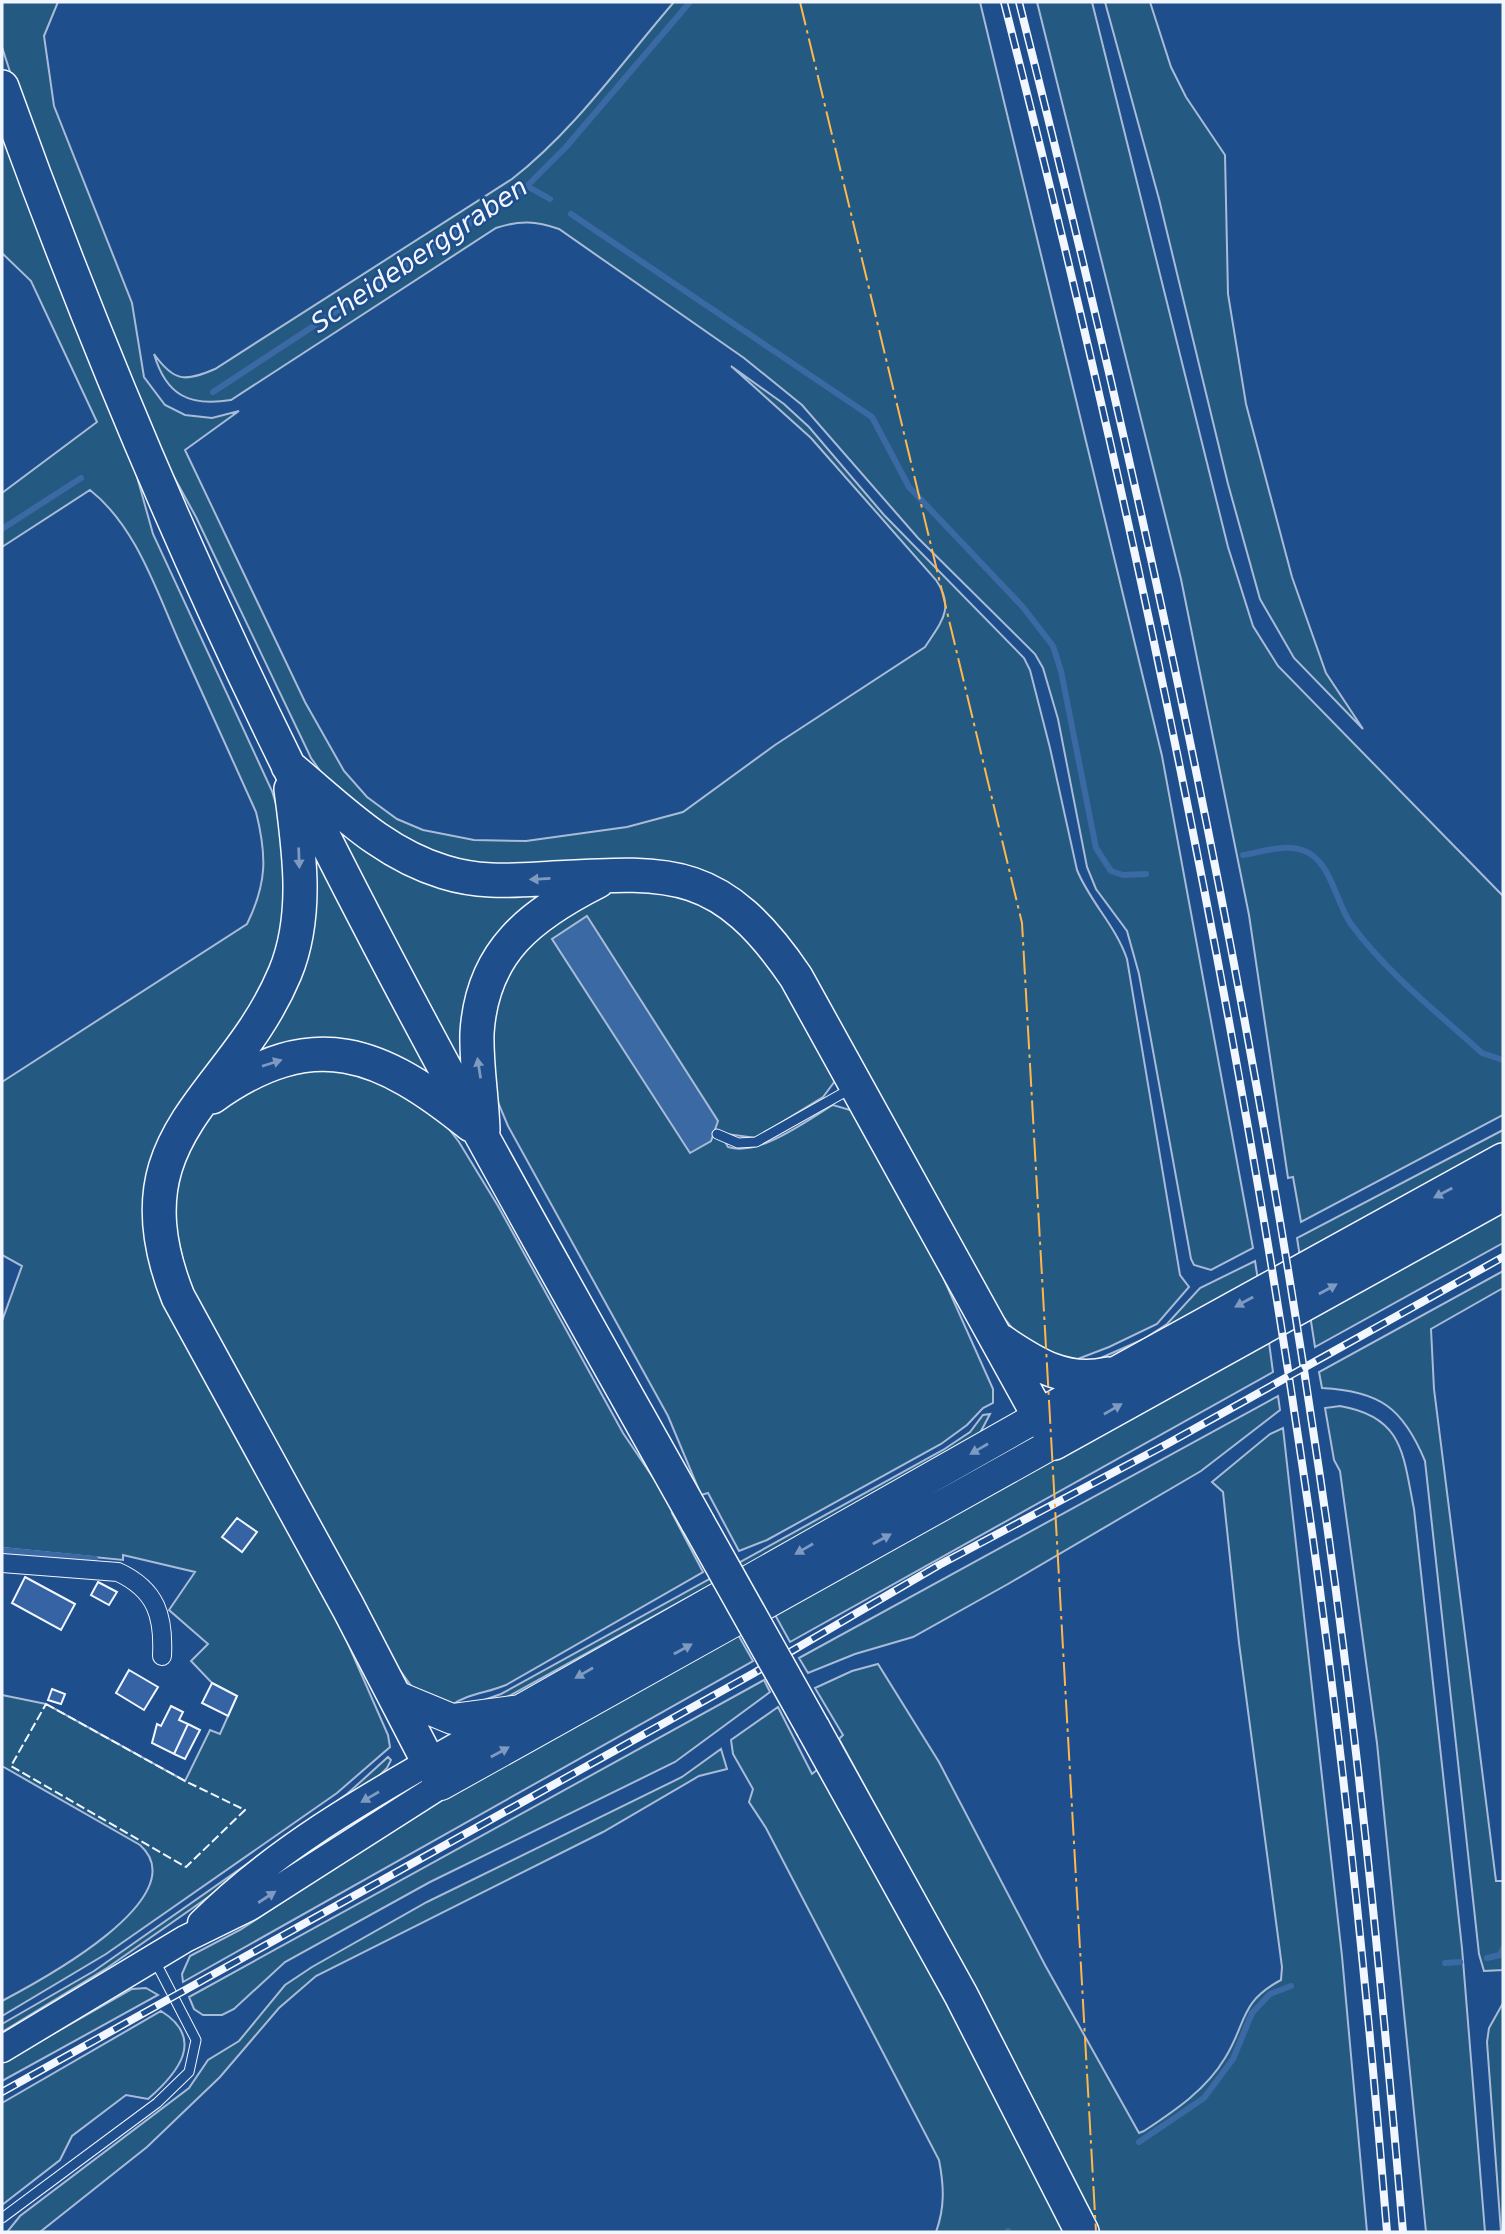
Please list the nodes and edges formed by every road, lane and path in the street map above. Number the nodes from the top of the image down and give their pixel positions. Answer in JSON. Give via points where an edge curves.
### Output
{"nodes":[{"id":1,"x":2,"y":87,"type":"edge"},
{"id":2,"x":288,"y":766,"type":"junction"},
{"id":3,"x":608,"y":876,"type":"junction"},
{"id":4,"x":856,"y":1085,"type":"junction"},
{"id":5,"x":194,"y":1111,"type":"junction"},
{"id":6,"x":718,"y":1134,"type":"dead end"},
{"id":7,"x":483,"y":1136,"type":"junction"},
{"id":8,"x":1503,"y":1160,"type":"edge"},
{"id":9,"x":1503,"y":1194,"type":"edge"},
{"id":10,"x":996,"y":1338,"type":"junction"},
{"id":11,"x":1119,"y":1371,"type":"junction"},
{"id":12,"x":1046,"y":1429,"type":"junction"},
{"id":13,"x":2,"y":1563,"type":"edge"},
{"id":14,"x":162,"y":1656,"type":"dead end"},
{"id":15,"x":394,"y":1695,"type":"junction"},
{"id":16,"x":520,"y":1710,"type":"junction"},
{"id":17,"x":432,"y":1768,"type":"junction"},
{"id":18,"x":154,"y":1959,"type":"junction"},
{"id":19,"x":2,"y":2049,"type":"edge"},
{"id":20,"x":2,"y":2218,"type":"edge"},
{"id":21,"x":1082,"y":2232,"type":"edge"}],
"edges":[{"from":1,"to":2,"type":"highway","via":[[149,466]]},
{"from":3,"to":2,"type":"highway","one_way":true,"via":[[499,882],[412,861],[382,845]]},
{"from":2,"to":5,"type":"highway","one_way":true,"via":[[300,899],[293,950],[259,1021]]},
{"from":2,"to":7,"type":"highway"},
{"from":3,"to":4,"type":"highway","via":[[658,875],[687,882],[711,891],[742,912],[796,977]]},
{"from":7,"to":3,"type":"highway","one_way":true,"via":[[477,1032],[488,983],[517,934],[539,913]]},
{"from":4,"to":6,"type":"lane","via":[[756,1142],[738,1143]]},
{"from":4,"to":10,"type":"highway"},
{"from":5,"to":7,"type":"highway","one_way":true,"via":[[265,1065],[293,1057],[342,1055],[366,1060],[408,1079]]},
{"from":5,"to":15,"type":"highway","via":[[169,1151],[160,1192],[160,1243],[167,1270]]},
{"from":7,"to":21,"type":"highway","bridge":true,"via":[[961,1995]]},
{"from":8,"to":11,"type":"highway","one_way":true},
{"from":12,"to":9,"type":"highway","one_way":true},
{"from":10,"to":11,"type":"highway","via":[[1036,1365],[1068,1377]]},
{"from":10,"to":12,"type":"highway"},
{"from":11,"to":12,"type":"highway"},
{"from":12,"to":16,"type":"main road","one_way":true},
{"from":17,"to":12,"type":"main road","one_way":true},
{"from":13,"to":14,"type":"street","via":[[118,1572],[132,1578],[156,1601],[163,1631]]},
{"from":15,"to":16,"type":"main road","via":[[452,1719]]},
{"from":15,"to":17,"type":"highway"},
{"from":16,"to":17,"type":"main road"},
{"from":17,"to":18,"type":"main road","via":[[271,1860],[185,1940]]},
{"from":18,"to":19,"type":"main road"},
{"from":18,"to":20,"type":"lane","via":[[196,2040],[189,2072],[157,2104]]}]}
